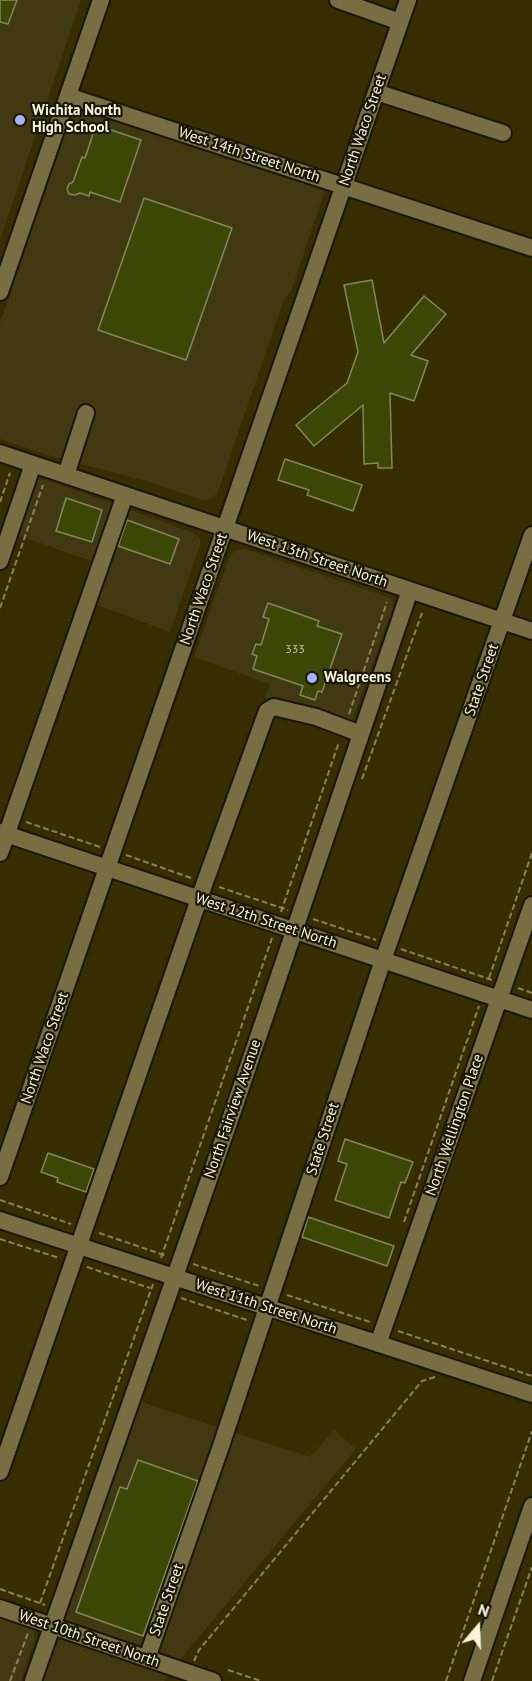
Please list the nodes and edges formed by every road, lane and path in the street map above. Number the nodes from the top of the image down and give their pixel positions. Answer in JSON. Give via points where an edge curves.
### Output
{"nodes":[{"id":1,"x":101,"y":0,"type":"edge"},
{"id":2,"x":338,"y":0,"type":"edge"},
{"id":3,"x":408,"y":0,"type":"edge"},
{"id":4,"x":400,"y":22,"type":"junction"},
{"id":5,"x":376,"y":92,"type":"junction"},
{"id":6,"x":68,"y":96,"type":"junction"},
{"id":7,"x":503,"y":133,"type":"dead end"},
{"id":8,"x":343,"y":186,"type":"junction"},
{"id":9,"x":532,"y":249,"type":"edge"},
{"id":10,"x":0,"y":292,"type":"edge"},
{"id":11,"x":86,"y":413,"type":"dead end"},
{"id":12,"x":0,"y":453,"type":"edge"},
{"id":13,"x":33,"y":464,"type":"junction"},
{"id":14,"x":10,"y":473,"type":"dead end"},
{"id":15,"x":66,"y":475,"type":"junction"},
{"id":16,"x":43,"y":484,"type":"dead end"},
{"id":17,"x":124,"y":495,"type":"junction"},
{"id":18,"x":0,"y":502,"type":"edge"},
{"id":19,"x":225,"y":528,"type":"junction"},
{"id":20,"x":532,"y":535,"type":"edge"},
{"id":21,"x":0,"y":561,"type":"edge"},
{"id":22,"x":410,"y":590,"type":"junction"},
{"id":23,"x":387,"y":602,"type":"dead end"},
{"id":24,"x":0,"y":608,"type":"edge"},
{"id":25,"x":502,"y":621,"type":"junction"},
{"id":26,"x":532,"y":631,"type":"edge"},
{"id":27,"x":344,"y":728,"type":"junction"},
{"id":28,"x":361,"y":734,"type":"junction"},
{"id":29,"x":12,"y":818,"type":"junction"},
{"id":30,"x":3,"y":833,"type":"edge"},
{"id":31,"x":113,"y":851,"type":"junction"},
{"id":32,"x":0,"y":853,"type":"edge"},
{"id":33,"x":532,"y":853,"type":"edge"},
{"id":34,"x":107,"y":868,"type":"junction"},
{"id":35,"x":204,"y":882,"type":"junction"},
{"id":36,"x":199,"y":898,"type":"junction"},
{"id":37,"x":532,"y":905,"type":"edge"},
{"id":38,"x":279,"y":916,"type":"junction"},
{"id":39,"x":297,"y":922,"type":"junction"},
{"id":40,"x":385,"y":952,"type":"junction"},
{"id":41,"x":494,"y":989,"type":"junction"},
{"id":42,"x":532,"y":993,"type":"edge"},
{"id":43,"x":532,"y":1010,"type":"edge"},
{"id":44,"x":0,"y":1178,"type":"edge"},
{"id":45,"x":0,"y":1220,"type":"edge"},
{"id":46,"x":402,"y":1229,"type":"dead end"},
{"id":47,"x":78,"y":1246,"type":"junction"},
{"id":48,"x":157,"y":1272,"type":"junction"},
{"id":49,"x":174,"y":1278,"type":"junction"},
{"id":50,"x":268,"y":1308,"type":"junction"},
{"id":51,"x":378,"y":1344,"type":"junction"},
{"id":52,"x":422,"y":1381,"type":"dead end"},
{"id":53,"x":532,"y":1394,"type":"edge"},
{"id":54,"x":532,"y":1431,"type":"edge"},
{"id":55,"x":1,"y":1466,"type":"edge"},
{"id":56,"x":532,"y":1506,"type":"edge"},
{"id":57,"x":532,"y":1567,"type":"edge"},
{"id":58,"x":0,"y":1589,"type":"edge"},
{"id":59,"x":40,"y":1604,"type":"junction"},
{"id":60,"x":45,"y":1605,"type":"dead end"},
{"id":61,"x":0,"y":1608,"type":"edge"},
{"id":62,"x":52,"y":1626,"type":"junction"},
{"id":63,"x":28,"y":1633,"type":"dead end"},
{"id":64,"x":199,"y":1650,"type":"dead end"},
{"id":65,"x":147,"y":1658,"type":"junction"},
{"id":66,"x":228,"y":1670,"type":"dead end"},
{"id":67,"x":10,"y":1681,"type":"edge"},
{"id":68,"x":33,"y":1681,"type":"edge"},
{"id":69,"x":213,"y":1681,"type":"edge"},
{"id":70,"x":261,"y":1681,"type":"edge"},
{"id":71,"x":446,"y":1681,"type":"edge"},
{"id":72,"x":472,"y":1681,"type":"edge"},
{"id":73,"x":492,"y":1681,"type":"edge"}],
"edges":[{"from":1,"to":6,"type":"street"},
{"from":2,"to":4,"type":"street"},
{"from":3,"to":4,"type":"street","name":"North Waco Street"},
{"from":4,"to":5,"type":"street","name":"North Waco Street"},
{"from":5,"to":7,"type":"street"},
{"from":5,"to":8,"type":"street","name":"North Waco Street"},
{"from":6,"to":8,"type":"street","name":"West 14th Street North"},
{"from":6,"to":10,"type":"street"},
{"from":8,"to":9,"type":"street","name":"West 14th Street North"},
{"from":8,"to":19,"type":"street","name":"North Waco Street"},
{"from":11,"to":15,"type":"street"},
{"from":12,"to":13,"type":"street","name":"West 13th Street North"},
{"from":13,"to":15,"type":"street","name":"West 13th Street North"},
{"from":13,"to":21,"type":"street"},
{"from":14,"to":18,"type":"path"},
{"from":15,"to":17,"type":"street","name":"West 13th Street North"},
{"from":16,"to":24,"type":"path"},
{"from":17,"to":19,"type":"street","name":"West 13th Street North"},
{"from":17,"to":29,"type":"street"},
{"from":19,"to":22,"type":"street","name":"West 13th Street North"},
{"from":19,"to":31,"type":"street","name":"North Waco Street"},
{"from":20,"to":25,"type":"street"},
{"from":22,"to":25,"type":"street","name":"West 13th Street North"},
{"from":22,"to":28,"type":"street","name":"North Fairview Avenue"},
{"from":23,"to":27,"type":"path"},
{"from":25,"to":26,"type":"street","name":"West 13th Street North"},
{"from":25,"to":40,"type":"street","name":"State Street"},
{"from":27,"to":28,"type":"street"},
{"from":27,"to":35,"type":"street","via":[[274,707],[267,711]]},
{"from":27,"to":38,"type":"path"},
{"from":28,"to":39,"type":"street","name":"North Fairview Avenue"},
{"from":29,"to":30,"type":"street"},
{"from":29,"to":31,"type":"path"},
{"from":30,"to":32,"type":"street"},
{"from":30,"to":34,"type":"street","name":"West 12th Street North"},
{"from":31,"to":34,"type":"street","name":"North Waco Street"},
{"from":31,"to":35,"type":"path"},
{"from":33,"to":41,"type":"path"},
{"from":34,"to":36,"type":"street","name":"West 12th Street North"},
{"from":34,"to":44,"type":"street","name":"North Waco Street"},
{"from":35,"to":36,"type":"street"},
{"from":35,"to":38,"type":"path"},
{"from":36,"to":38,"type":"street","name":"West 12th Street North"},
{"from":36,"to":47,"type":"street"},
{"from":37,"to":41,"type":"street","name":"North Wellington Place"},
{"from":38,"to":39,"type":"street","name":"West 12th Street North"},
{"from":38,"to":39,"type":"path"},
{"from":38,"to":48,"type":"path"},
{"from":39,"to":40,"type":"street","name":"West 12th Street North"},
{"from":39,"to":40,"type":"path"},
{"from":39,"to":49,"type":"street","name":"North Fairview Avenue"},
{"from":40,"to":41,"type":"street","name":"West 12th Street North"},
{"from":40,"to":41,"type":"path"},
{"from":40,"to":50,"type":"street","name":"State Street"},
{"from":41,"to":42,"type":"path"},
{"from":41,"to":43,"type":"street","name":"West 12th Street North"},
{"from":41,"to":46,"type":"path"},
{"from":41,"to":51,"type":"street","name":"North Wellington Place"},
{"from":45,"to":47,"type":"street","name":"West 11th Street North"},
{"from":47,"to":48,"type":"street","name":"West 11th Street North"},
{"from":47,"to":55,"type":"street"},
{"from":48,"to":49,"type":"street","name":"West 11th Street North"},
{"from":48,"to":59,"type":"path"},
{"from":49,"to":50,"type":"street","name":"West 11th Street North"},
{"from":49,"to":62,"type":"street","name":"North Fairview Avenue"},
{"from":50,"to":51,"type":"street","name":"West 11th Street North"},
{"from":50,"to":65,"type":"street","name":"State Street"},
{"from":51,"to":53,"type":"street","name":"West 11th Street North"},
{"from":52,"to":64,"type":"path"},
{"from":54,"to":71,"type":"path"},
{"from":56,"to":72,"type":"street"},
{"from":57,"to":73,"type":"path"},
{"from":58,"to":59,"type":"path"},
{"from":59,"to":60,"type":"path"},
{"from":61,"to":62,"type":"street","name":"West 10th Street North"},
{"from":62,"to":65,"type":"street","name":"West 10th Street North"},
{"from":62,"to":68,"type":"street","name":"North Fairview Avenue"},
{"from":63,"to":67,"type":"path"},
{"from":65,"to":69,"type":"street","name":"West 10th Street North"},
{"from":66,"to":70,"type":"path"}]}
